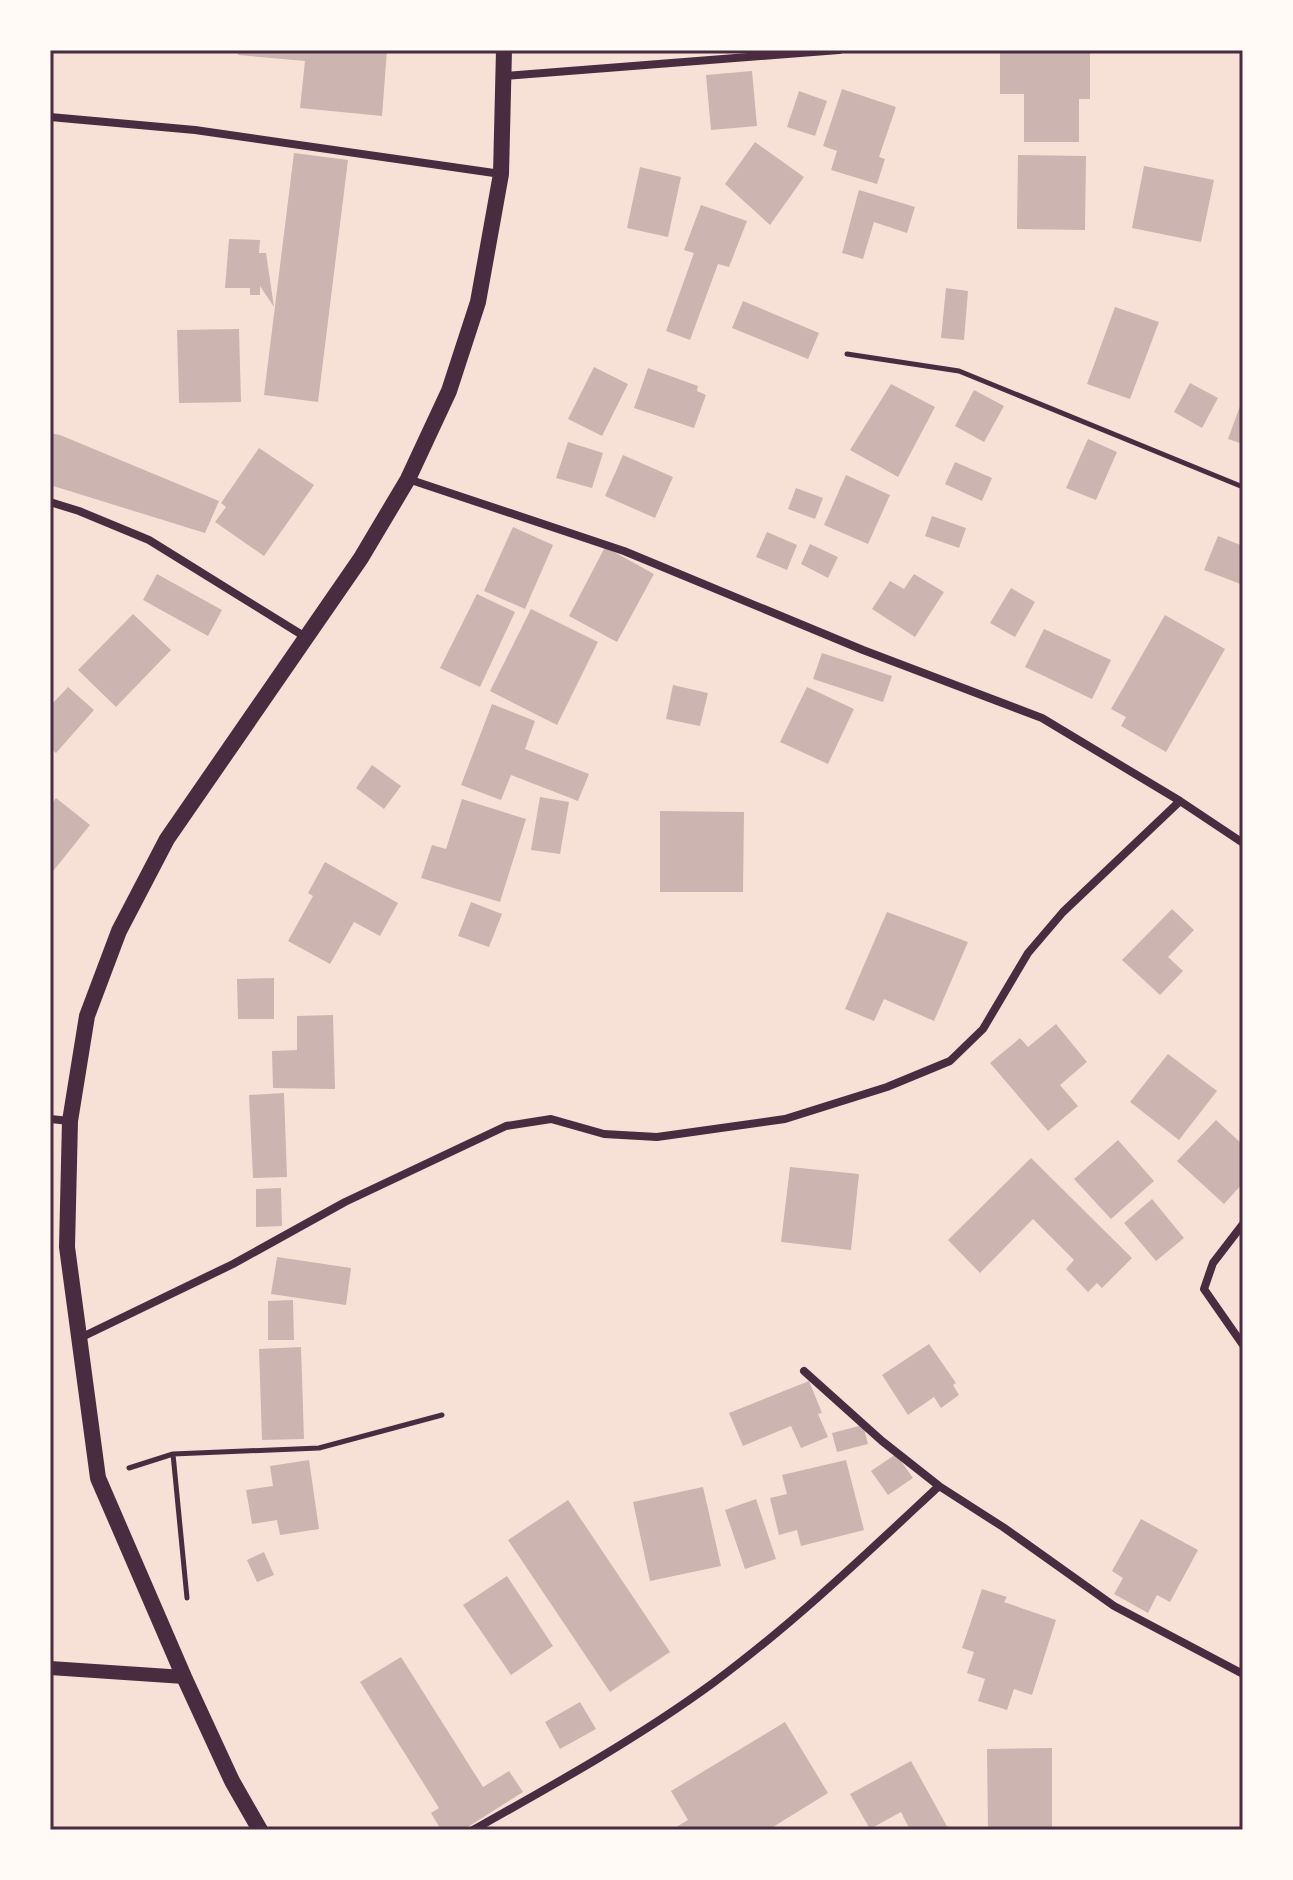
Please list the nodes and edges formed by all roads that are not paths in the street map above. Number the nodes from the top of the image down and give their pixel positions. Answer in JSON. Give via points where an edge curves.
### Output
{"nodes":[{"id":1,"x":504,"y":50,"type":"edge"},
{"id":2,"x":839,"y":50,"type":"edge"},
{"id":3,"x":505,"y":76,"type":"junction"},
{"id":4,"x":50,"y":117,"type":"edge"},
{"id":5,"x":501,"y":174,"type":"junction"},
{"id":6,"x":408,"y":479,"type":"junction"},
{"id":7,"x":50,"y":502,"type":"edge"},
{"id":8,"x":308,"y":639,"type":"junction"},
{"id":9,"x":1180,"y":801,"type":"junction"},
{"id":10,"x":1243,"y":843,"type":"edge"},
{"id":11,"x":50,"y":1119,"type":"edge"},
{"id":12,"x":70,"y":1121,"type":"junction"},
{"id":13,"x":1243,"y":1224,"type":"edge"},
{"id":14,"x":80,"y":1338,"type":"junction"},
{"id":15,"x":1243,"y":1345,"type":"edge"},
{"id":16,"x":804,"y":1371,"type":"dead end"},
{"id":17,"x":939,"y":1486,"type":"junction"},
{"id":18,"x":50,"y":1668,"type":"edge"},
{"id":19,"x":1243,"y":1674,"type":"edge"},
{"id":20,"x":184,"y":1677,"type":"junction"},
{"id":21,"x":260,"y":1830,"type":"edge"},
{"id":22,"x":473,"y":1830,"type":"edge"}],
"edges":[{"from":1,"to":3,"type":"main road"},
{"from":2,"to":3,"type":"street"},
{"from":3,"to":5,"type":"main road"},
{"from":4,"to":5,"type":"street","via":[[195,130]]},
{"from":5,"to":6,"type":"main road","via":[[478,302],[449,391]]},
{"from":6,"to":8,"type":"main road"},
{"from":6,"to":9,"type":"street","via":[[624,551],[1042,718]]},
{"from":7,"to":8,"type":"street","via":[[149,540]]},
{"from":8,"to":12,"type":"main road","via":[[167,839],[119,931],[87,1016]]},
{"from":9,"to":10,"type":"street"},
{"from":9,"to":14,"type":"street","via":[[1063,912],[1028,953],[983,1029],[950,1061],[785,1119],[657,1137],[604,1134],[551,1119],[506,1126]]},
{"from":11,"to":12,"type":"street"},
{"from":12,"to":14,"type":"main road","via":[[67,1247]]},
{"from":13,"to":15,"type":"street","via":[[1213,1263],[1204,1289]]},
{"from":14,"to":20,"type":"main road","via":[[98,1478]]},
{"from":16,"to":17,"type":"street"},
{"from":17,"to":19,"type":"street","via":[[1114,1606]]},
{"from":17,"to":22,"type":"street","via":[[790,1623],[711,1684],[580,1770]]},
{"from":18,"to":20,"type":"street"},
{"from":20,"to":21,"type":"main road"}]}
